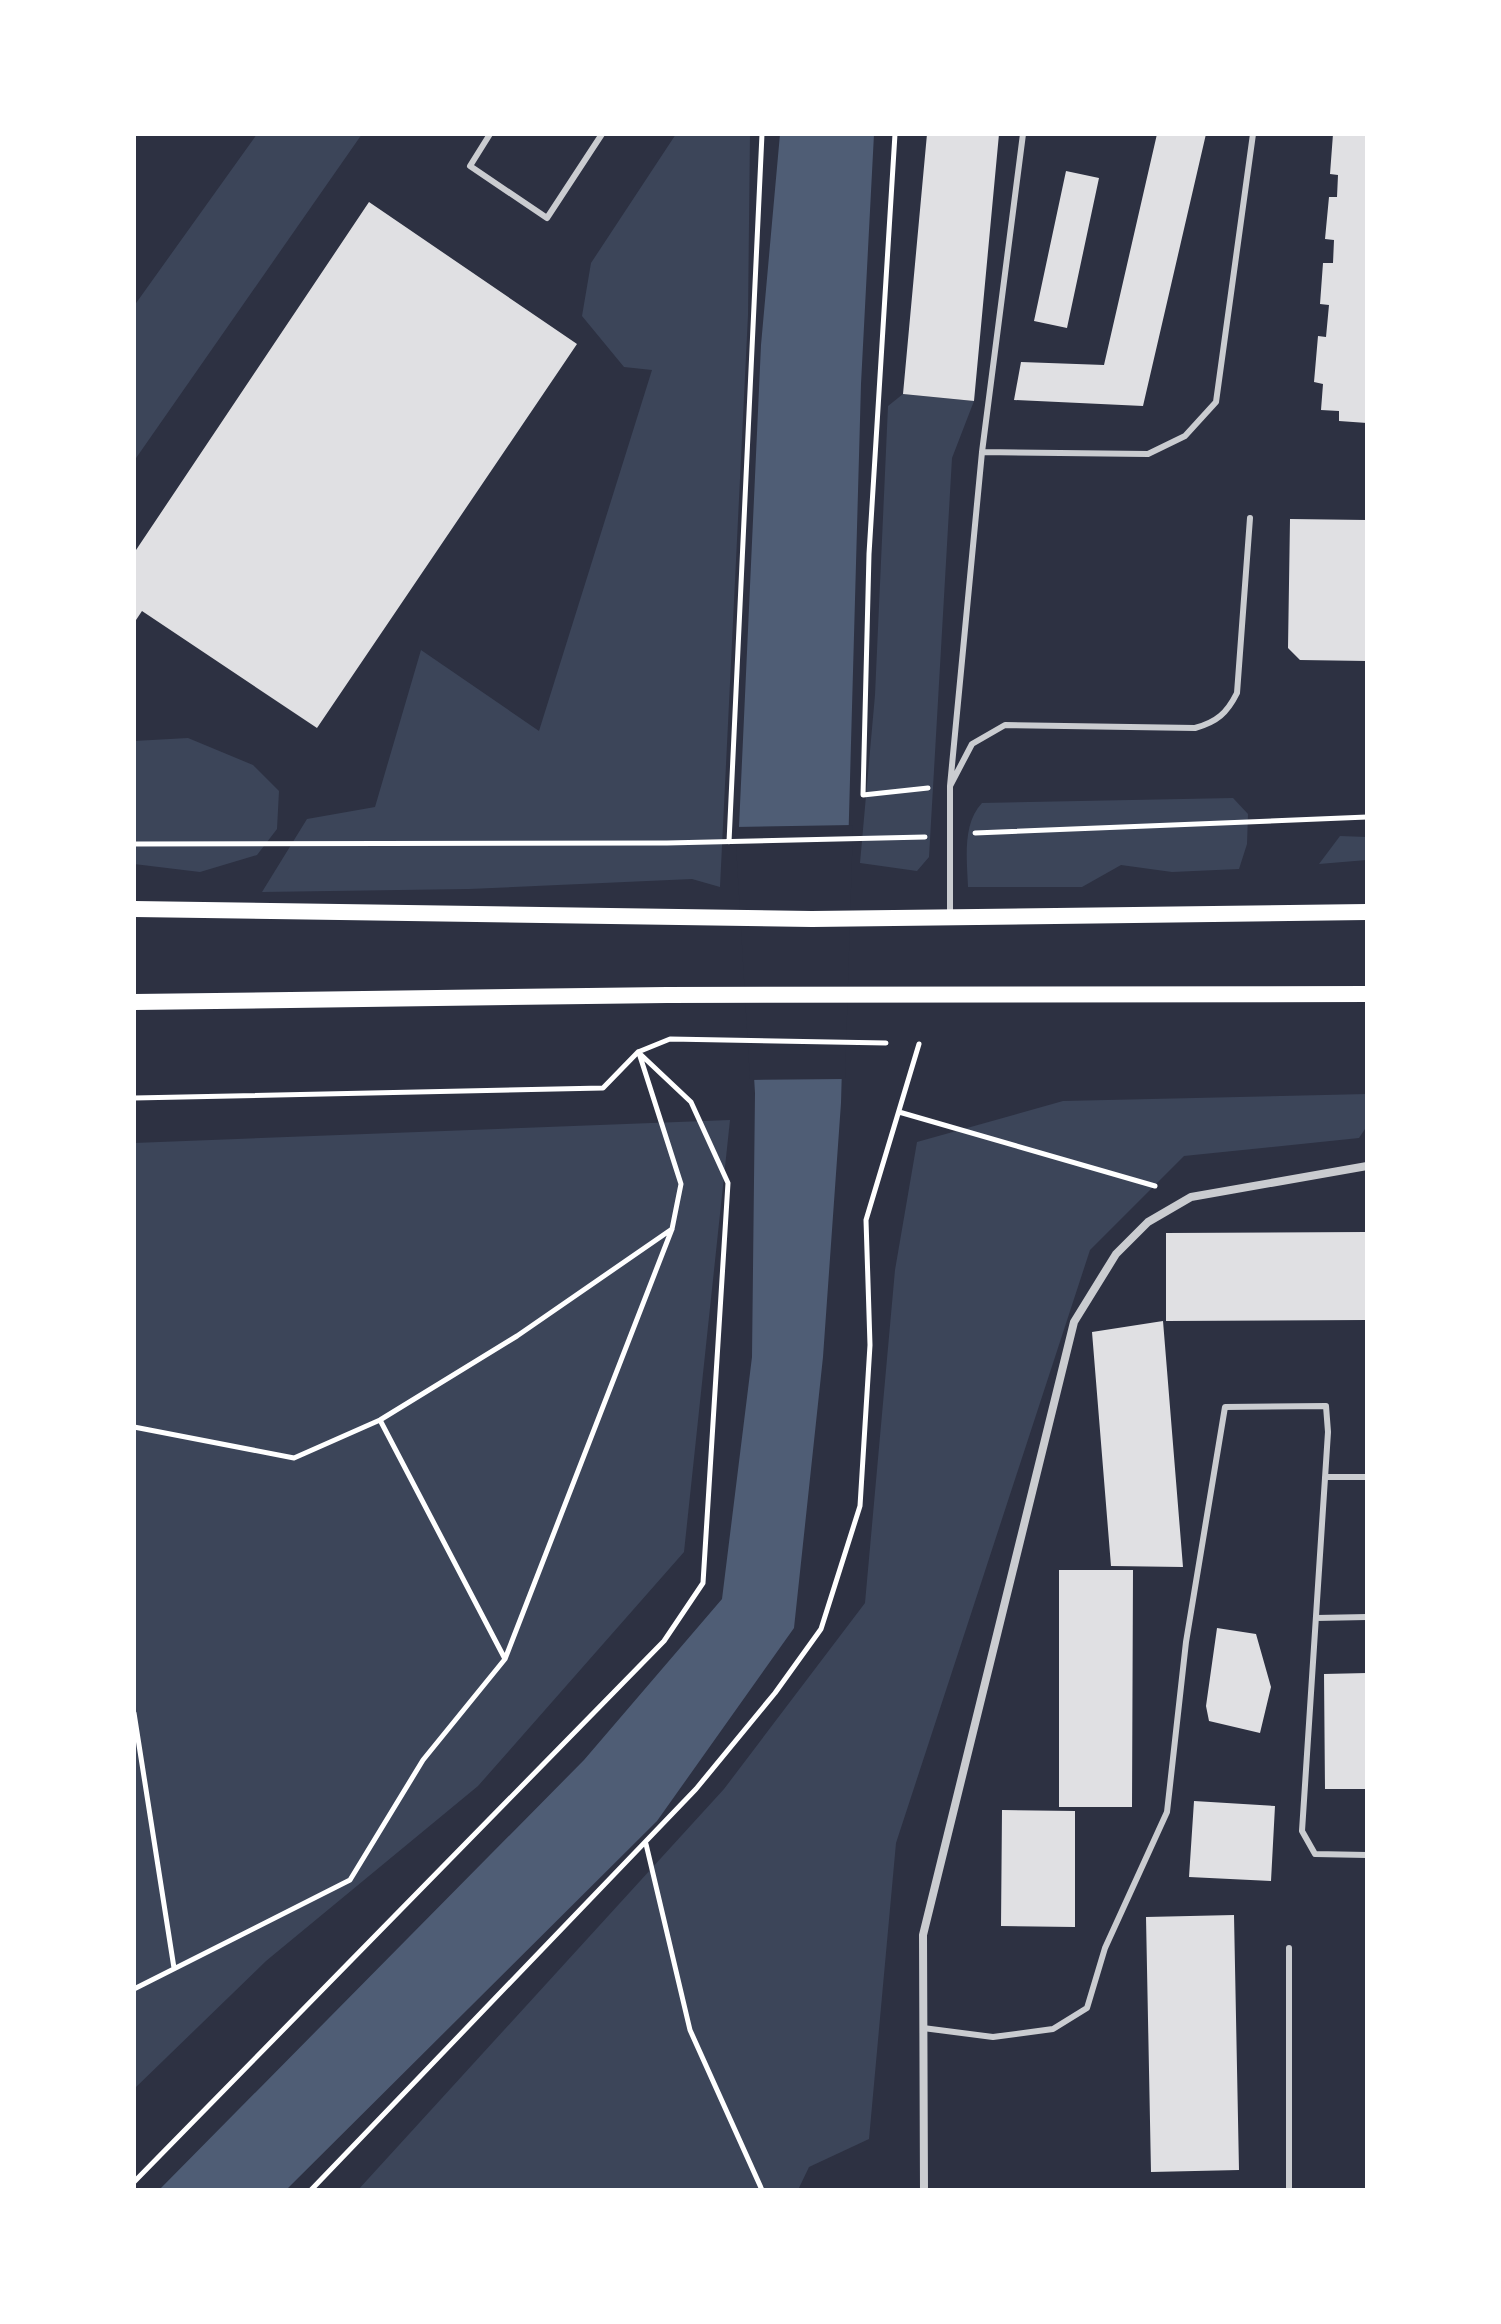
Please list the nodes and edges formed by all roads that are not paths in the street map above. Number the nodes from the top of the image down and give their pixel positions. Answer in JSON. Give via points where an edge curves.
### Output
{"nodes":[{"id":1,"x":490,"y":134,"type":"edge"},
{"id":2,"x":602,"y":134,"type":"edge"},
{"id":3,"x":1023,"y":134,"type":"edge"},
{"id":4,"x":1253,"y":134,"type":"edge"},
{"id":5,"x":982,"y":452,"type":"junction"},
{"id":6,"x":1250,"y":518,"type":"dead end"},
{"id":7,"x":950,"y":786,"type":"junction"},
{"id":8,"x":134,"y":909,"type":"edge"},
{"id":9,"x":1367,"y":912,"type":"edge"},
{"id":10,"x":950,"y":916,"type":"junction"},
{"id":11,"x":1367,"y":994,"type":"edge"},
{"id":12,"x":134,"y":1002,"type":"edge"},
{"id":13,"x":1367,"y":1166,"type":"edge"},
{"id":14,"x":1325,"y":1477,"type":"junction"},
{"id":15,"x":1367,"y":1477,"type":"edge"},
{"id":16,"x":1367,"y":1617,"type":"edge"},
{"id":17,"x":1316,"y":1618,"type":"junction"},
{"id":18,"x":1367,"y":1855,"type":"edge"},
{"id":19,"x":1289,"y":1948,"type":"dead end"},
{"id":20,"x":923,"y":2028,"type":"junction"},
{"id":21,"x":924,"y":2190,"type":"edge"},
{"id":22,"x":1289,"y":2190,"type":"edge"}],
"edges":[{"from":1,"to":2,"type":"lane","via":[[470,166],[547,218]]},
{"from":3,"to":5,"type":"lane"},
{"from":4,"to":5,"type":"lane","via":[[1216,402],[1185,436],[1148,454]]},
{"from":5,"to":7,"type":"lane"},
{"from":6,"to":7,"type":"lane","via":[[1237,693],[1228,710],[1195,728],[1005,725],[972,744]]},
{"from":7,"to":10,"type":"lane"},
{"from":8,"to":10,"type":"main road"},
{"from":9,"to":10,"type":"main road"},
{"from":11,"to":12,"type":"main road"},
{"from":13,"to":20,"type":"street","via":[[1191,1197],[1148,1222],[1116,1254],[1074,1322],[923,1935]]},
{"from":14,"to":15,"type":"lane"},
{"from":14,"to":17,"type":"lane"},
{"from":14,"to":20,"type":"lane","via":[[1326,1406],[1225,1407],[1186,1642],[1167,1812],[1105,1948],[1087,2008],[1053,2029],[993,2037]]},
{"from":16,"to":17,"type":"lane"},
{"from":17,"to":18,"type":"lane","via":[[1302,1831],[1315,1854]]},
{"from":19,"to":22,"type":"lane"},
{"from":20,"to":21,"type":"street"}]}
